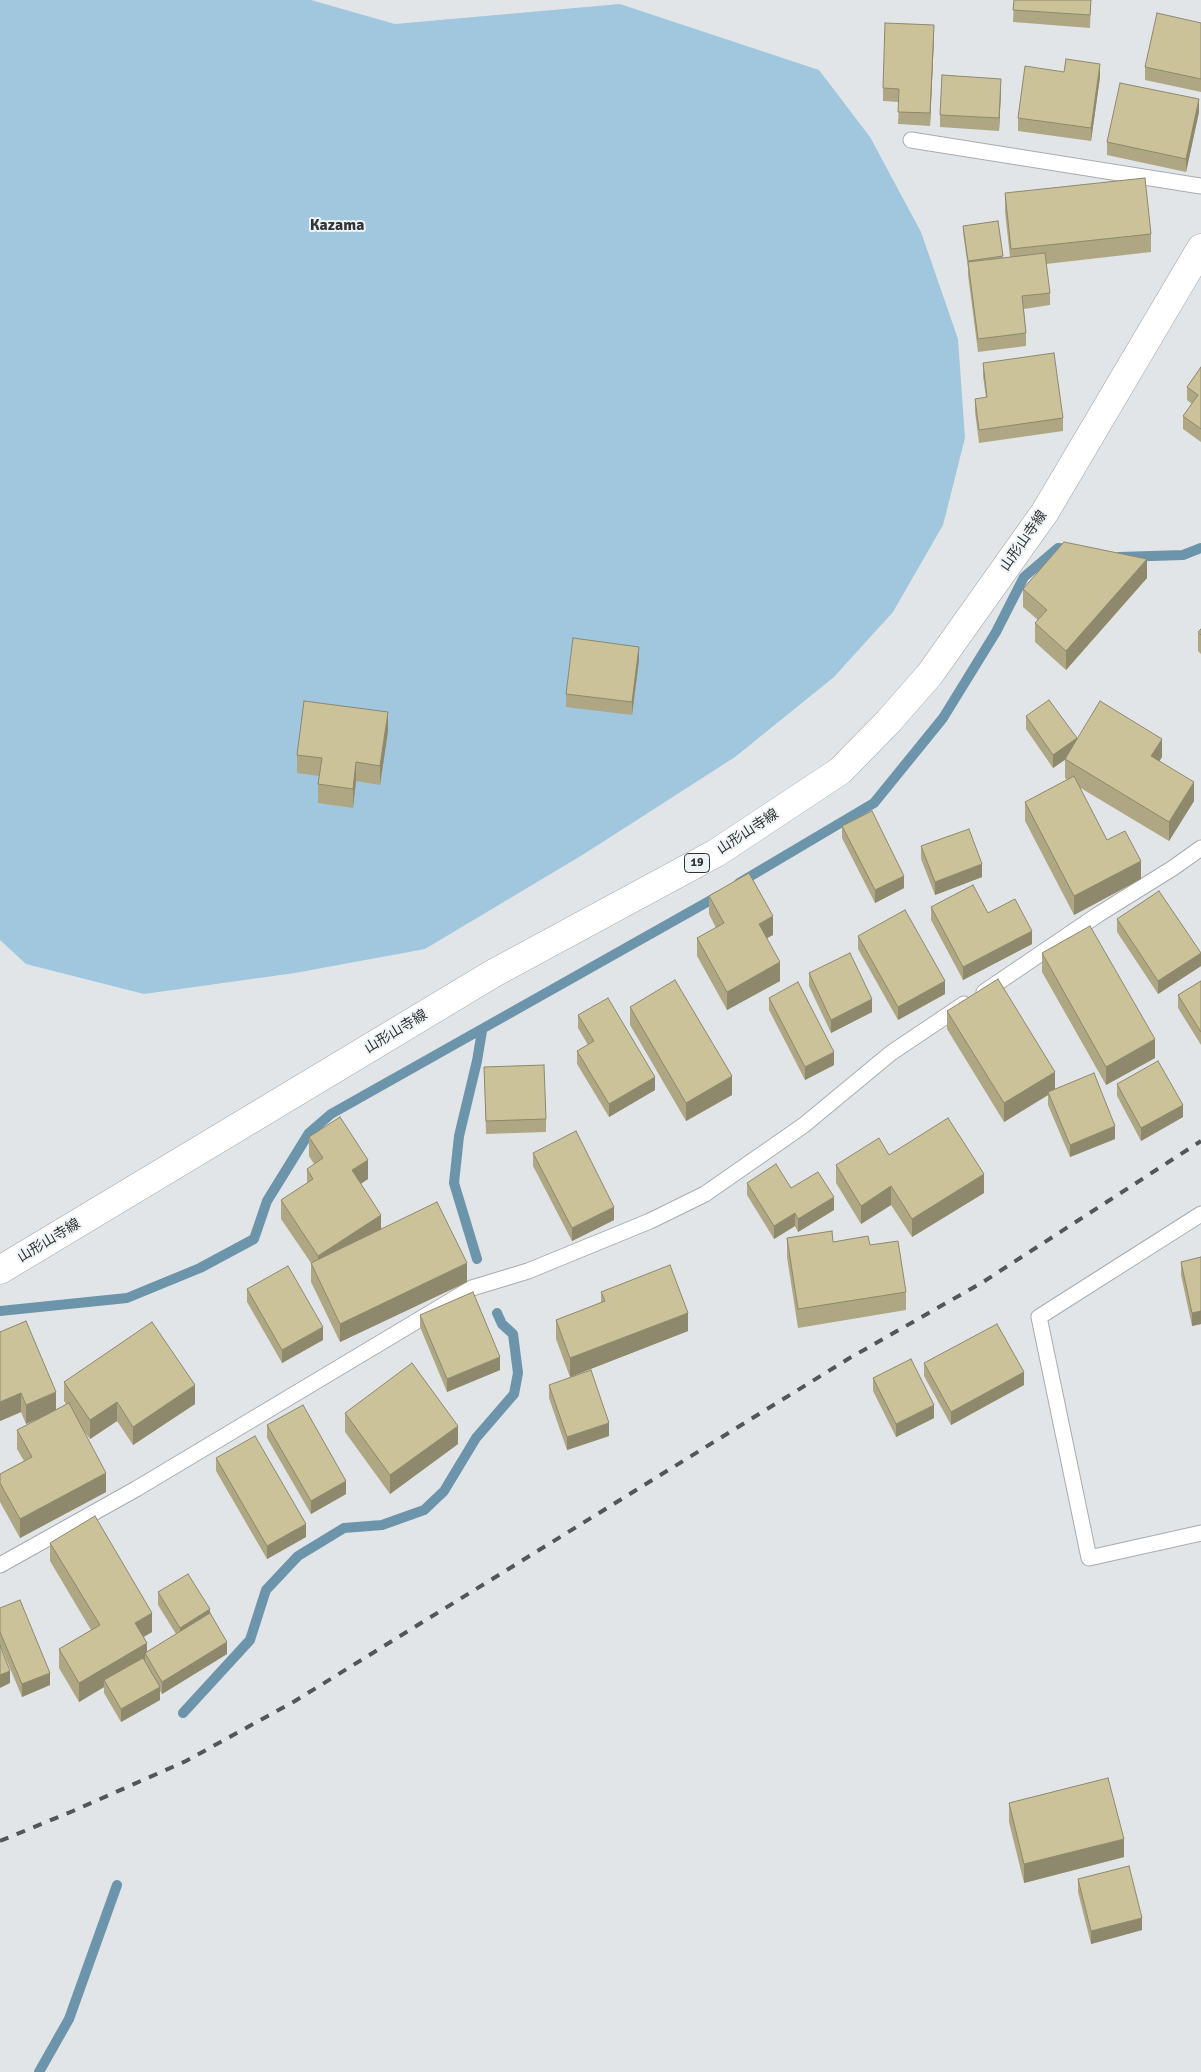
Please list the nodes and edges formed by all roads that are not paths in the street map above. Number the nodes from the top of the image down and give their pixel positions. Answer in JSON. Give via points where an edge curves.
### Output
{"nodes":[{"id":1,"x":911,"y":140,"type":"dead end"},
{"id":2,"x":1201,"y":186,"type":"edge"},
{"id":3,"x":1201,"y":248,"type":"edge"},
{"id":4,"x":1201,"y":848,"type":"edge"},
{"id":5,"x":1201,"y":1214,"type":"edge"},
{"id":6,"x":0,"y":1270,"type":"edge"},
{"id":7,"x":1201,"y":1532,"type":"edge"},
{"id":8,"x":0,"y":1565,"type":"edge"}],
"edges":[{"from":1,"to":2,"type":"lane"},
{"from":3,"to":6,"type":"main road","name":"山形山寺線","number":"19","via":[[1045,512],[930,674],[840,771],[716,854],[494,973]]},
{"from":4,"to":8,"type":"lane","via":[[891,1052],[804,1125],[705,1194],[650,1221],[528,1271],[472,1288],[136,1489]]},
{"from":5,"to":7,"type":"lane","via":[[1039,1317],[1089,1558]]}]}
